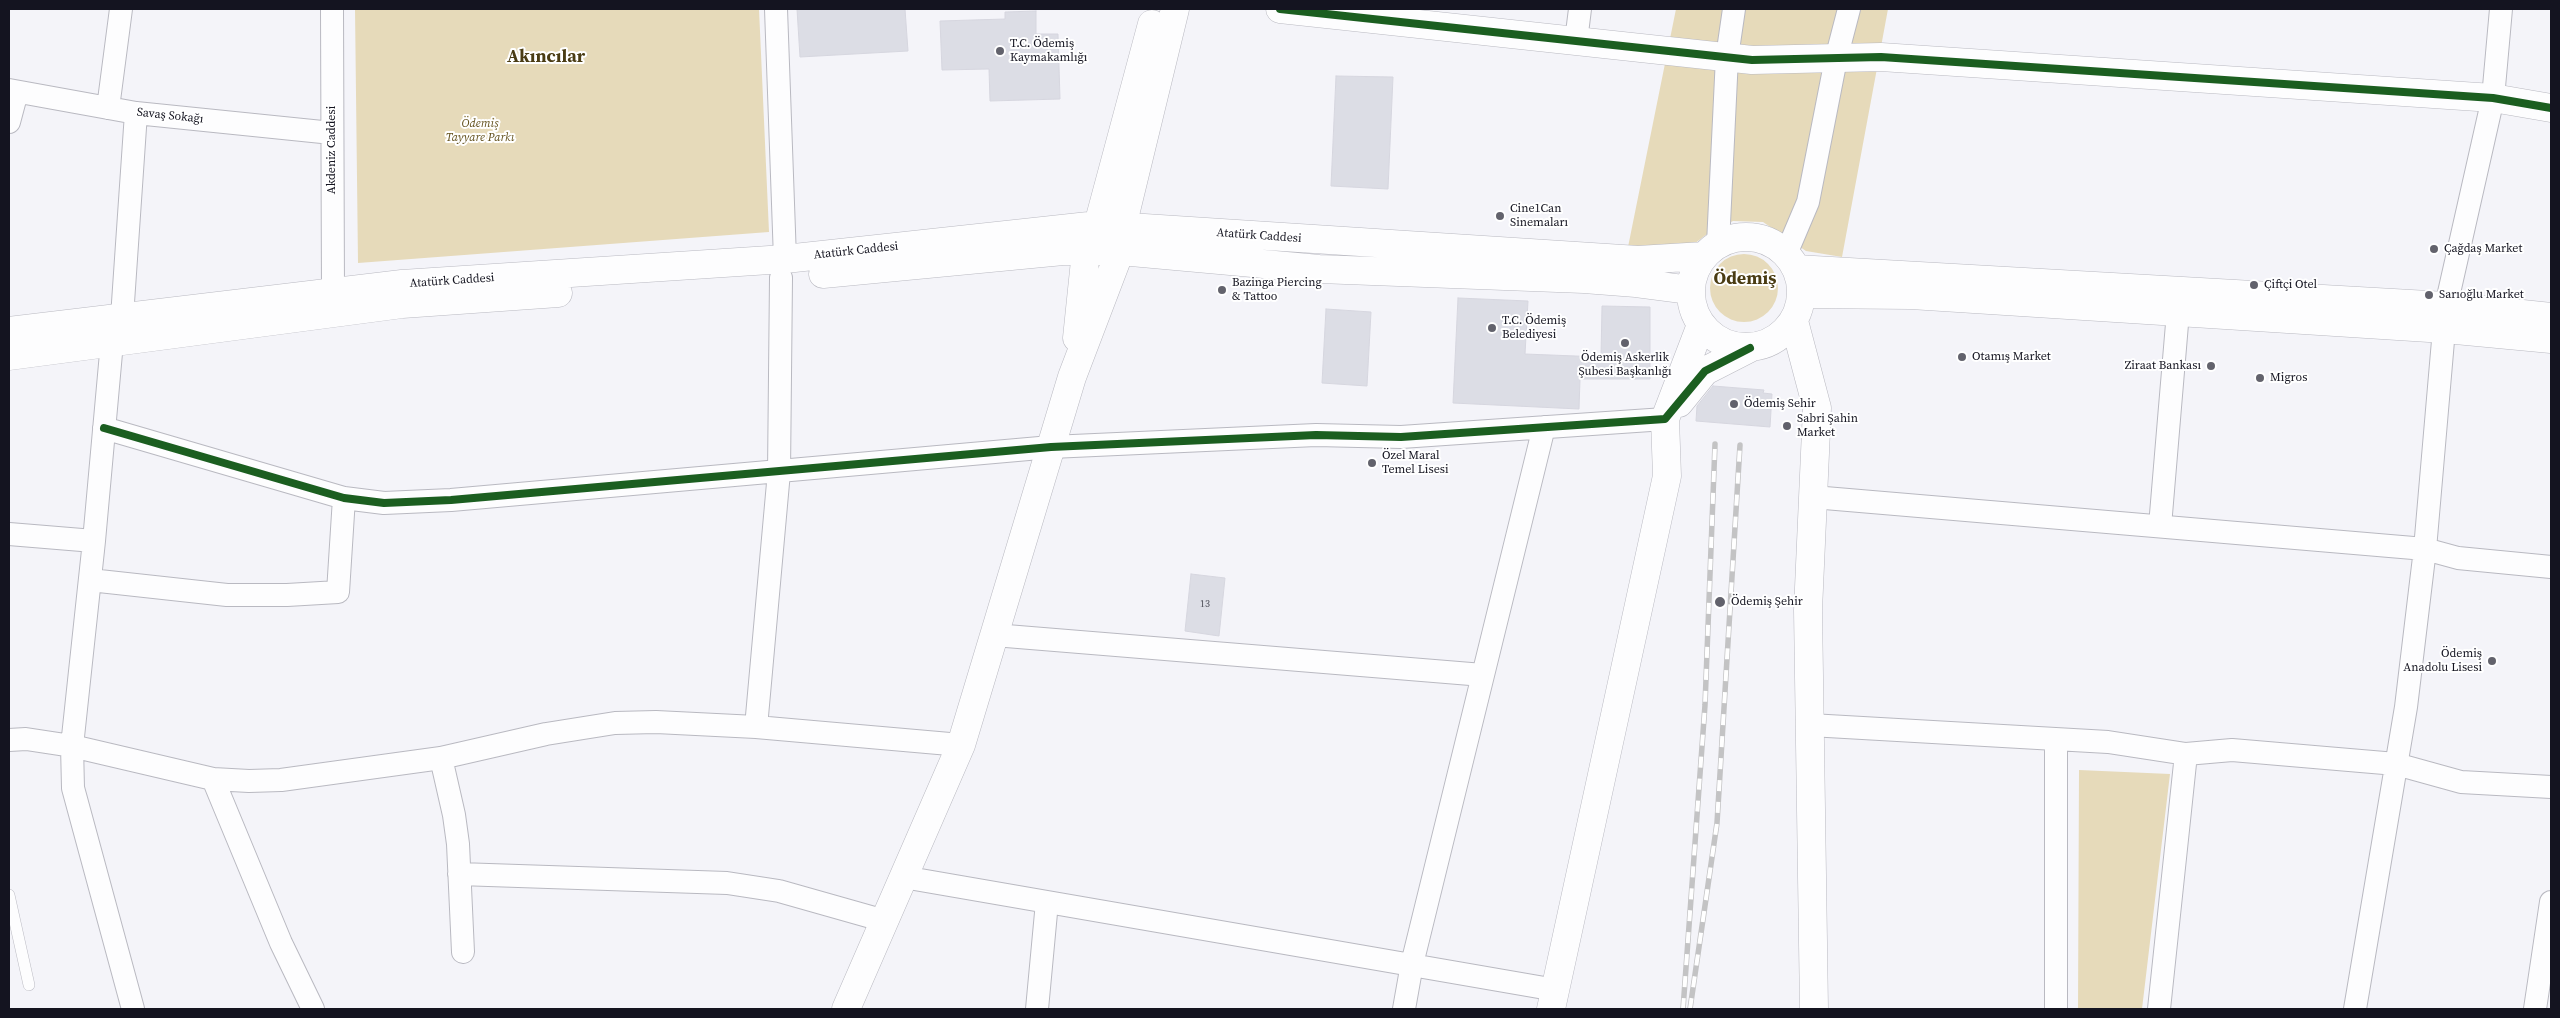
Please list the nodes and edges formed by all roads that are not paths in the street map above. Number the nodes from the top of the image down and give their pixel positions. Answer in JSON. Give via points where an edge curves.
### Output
{"nodes":[{"id":1,"x":121,"y":9,"type":"edge"},
{"id":2,"x":332,"y":9,"type":"edge"},
{"id":3,"x":776,"y":9,"type":"edge"},
{"id":4,"x":1156,"y":9,"type":"edge"},
{"id":5,"x":1175,"y":9,"type":"edge"},
{"id":6,"x":1280,"y":9,"type":"edge"},
{"id":7,"x":1580,"y":9,"type":"edge"},
{"id":8,"x":1734,"y":9,"type":"edge"},
{"id":9,"x":1849,"y":9,"type":"edge"},
{"id":10,"x":2501,"y":9,"type":"edge"},
{"id":11,"x":1576,"y":41,"type":"junction"},
{"id":12,"x":1726,"y":57,"type":"junction"},
{"id":13,"x":1836,"y":59,"type":"junction"},
{"id":14,"x":13,"y":91,"type":"edge"},
{"id":15,"x":2493,"y":98,"type":"junction"},
{"id":16,"x":108,"y":108,"type":"junction"},
{"id":17,"x":2551,"y":108,"type":"edge"},
{"id":18,"x":136,"y":112,"type":"junction"},
{"id":19,"x":9,"y":122,"type":"edge"},
{"id":20,"x":332,"y":133,"type":"junction"},
{"id":21,"x":1113,"y":234,"type":"junction"},
{"id":22,"x":1711,"y":250,"type":"junction"},
{"id":23,"x":1086,"y":251,"type":"junction"},
{"id":24,"x":784,"y":268,"type":"junction"},
{"id":25,"x":1794,"y":272,"type":"junction"},
{"id":26,"x":1690,"y":290,"type":"junction"},
{"id":27,"x":333,"y":292,"type":"junction"},
{"id":28,"x":2178,"y":312,"type":"junction"},
{"id":29,"x":122,"y":317,"type":"junction"},
{"id":30,"x":2551,"y":317,"type":"edge"},
{"id":31,"x":2446,"y":318,"type":"junction"},
{"id":32,"x":1794,"y":321,"type":"junction"},
{"id":33,"x":1701,"y":325,"type":"junction"},
{"id":34,"x":9,"y":331,"type":"edge"},
{"id":35,"x":2551,"y":339,"type":"edge"},
{"id":36,"x":112,"y":342,"type":"junction"},
{"id":37,"x":1750,"y":348,"type":"junction"},
{"id":38,"x":9,"y":356,"type":"edge"},
{"id":39,"x":1072,"y":377,"type":"junction"},
{"id":40,"x":1665,"y":419,"type":"junction"},
{"id":41,"x":1544,"y":427,"type":"junction"},
{"id":42,"x":104,"y":428,"type":"junction"},
{"id":43,"x":1051,"y":447,"type":"junction"},
{"id":44,"x":779,"y":472,"type":"junction"},
{"id":45,"x":1813,"y":497,"type":"junction"},
{"id":46,"x":344,"y":498,"type":"junction"},
{"id":47,"x":2160,"y":526,"type":"junction"},
{"id":48,"x":9,"y":534,"type":"edge"},
{"id":49,"x":94,"y":541,"type":"junction"},
{"id":50,"x":2425,"y":549,"type":"junction"},
{"id":51,"x":2551,"y":567,"type":"edge"},
{"id":52,"x":90,"y":580,"type":"junction"},
{"id":53,"x":994,"y":635,"type":"junction"},
{"id":54,"x":1483,"y":676,"type":"junction"},
{"id":55,"x":1810,"y":725,"type":"junction"},
{"id":56,"x":756,"y":727,"type":"junction"},
{"id":57,"x":2056,"y":739,"type":"junction"},
{"id":58,"x":9,"y":740,"type":"edge"},
{"id":59,"x":961,"y":744,"type":"junction"},
{"id":60,"x":72,"y":746,"type":"junction"},
{"id":61,"x":2186,"y":754,"type":"junction"},
{"id":62,"x":441,"y":758,"type":"junction"},
{"id":63,"x":2396,"y":764,"type":"junction"},
{"id":64,"x":213,"y":779,"type":"junction"},
{"id":65,"x":2551,"y":787,"type":"edge"},
{"id":66,"x":459,"y":874,"type":"junction"},
{"id":67,"x":903,"y":878,"type":"junction"},
{"id":68,"x":9,"y":894,"type":"edge"},
{"id":69,"x":1048,"y":902,"type":"junction"},
{"id":70,"x":2551,"y":902,"type":"edge"},
{"id":71,"x":885,"y":921,"type":"junction"},
{"id":72,"x":463,"y":952,"type":"dead end"},
{"id":73,"x":1412,"y":964,"type":"junction"},
{"id":74,"x":29,"y":985,"type":"dead end"},
{"id":75,"x":1554,"y":1000,"type":"edge"},
{"id":76,"x":134,"y":1009,"type":"edge"},
{"id":77,"x":313,"y":1009,"type":"edge"},
{"id":78,"x":846,"y":1009,"type":"edge"},
{"id":79,"x":1036,"y":1009,"type":"edge"},
{"id":80,"x":1404,"y":1009,"type":"edge"},
{"id":81,"x":1814,"y":1009,"type":"edge"},
{"id":82,"x":2056,"y":1009,"type":"edge"},
{"id":83,"x":2159,"y":1009,"type":"edge"},
{"id":84,"x":2355,"y":1009,"type":"edge"},
{"id":85,"x":2535,"y":1009,"type":"edge"}],
"edges":[{"from":1,"to":16,"type":"street"},
{"from":2,"to":20,"type":"street","name":"Akdeniz Caddesi"},
{"from":3,"to":24,"type":"street"},
{"from":4,"to":21,"type":"main road"},
{"from":5,"to":21,"type":"main road"},
{"from":6,"to":11,"type":"main road"},
{"from":7,"to":11,"type":"street"},
{"from":8,"to":12,"type":"street"},
{"from":9,"to":13,"type":"street"},
{"from":10,"to":15,"type":"street"},
{"from":11,"to":12,"type":"main road"},
{"from":12,"to":13,"type":"main road","via":[[1752,60]]},
{"from":12,"to":22,"type":"street"},
{"from":13,"to":15,"type":"main road","via":[[1881,57]]},
{"from":13,"to":25,"type":"street"},
{"from":14,"to":16,"type":"street","name":"Savaş Sokağı"},
{"from":14,"to":19,"type":"street"},
{"from":15,"to":17,"type":"main road"},
{"from":15,"to":31,"type":"street"},
{"from":16,"to":18,"type":"street","name":"Savaş Sokağı"},
{"from":18,"to":20,"type":"street","name":"Savaş Sokağı"},
{"from":18,"to":29,"type":"street"},
{"from":20,"to":27,"type":"street","name":"Akdeniz Caddesi"},
{"from":21,"to":22,"type":"main road","name":"Atatürk Caddesi","via":[[1638,260]]},
{"from":21,"to":23,"type":"main road","name":"Atatürk Caddesi"},
{"from":21,"to":24,"type":"main road","name":"Atatürk Caddesi"},
{"from":21,"to":26,"type":"main road","name":"Atatürk Caddesi","via":[[1319,268],[1584,279]]},
{"from":21,"to":39,"type":"main road"},
{"from":22,"to":25,"type":"main road","via":[[1735,238],[1754,238],[1771,243]]},
{"from":22,"to":26,"type":"main road","via":[[1694,272]]},
{"from":23,"to":24,"type":"main road","name":"Atatürk Caddesi"},
{"from":23,"to":39,"type":"main road"},
{"from":24,"to":27,"type":"main road","name":"Atatürk Caddesi","via":[[402,284]]},
{"from":24,"to":36,"type":"main road","name":"Atatürk Caddesi","via":[[402,304]]},
{"from":24,"to":44,"type":"street"},
{"from":25,"to":28,"type":"main road","via":[[1911,295]]},
{"from":25,"to":31,"type":"main road"},
{"from":25,"to":32,"type":"main road","via":[[1800,304]]},
{"from":26,"to":33,"type":"main road","via":[[1693,309]]},
{"from":27,"to":29,"type":"main road","name":"Atatürk Caddesi"},
{"from":28,"to":31,"type":"main road"},
{"from":28,"to":47,"type":"street"},
{"from":29,"to":34,"type":"main road","name":"Atatürk Caddesi"},
{"from":29,"to":36,"type":"street"},
{"from":30,"to":31,"type":"main road"},
{"from":31,"to":35,"type":"main road"},
{"from":31,"to":50,"type":"street"},
{"from":32,"to":37,"type":"main road","via":[[1767,344]]},
{"from":32,"to":45,"type":"main road","via":[[1817,408]]},
{"from":33,"to":37,"type":"main road","via":[[1714,338],[1731,346]]},
{"from":33,"to":40,"type":"main road"},
{"from":36,"to":38,"type":"main road","name":"Atatürk Caddesi"},
{"from":36,"to":42,"type":"street"},
{"from":37,"to":40,"type":"main road","via":[[1705,371]]},
{"from":39,"to":43,"type":"main road"},
{"from":40,"to":41,"type":"street"},
{"from":40,"to":75,"type":"main road","via":[[1667,476]]},
{"from":41,"to":43,"type":"street","via":[[1402,436],[1316,435]]},
{"from":41,"to":54,"type":"street"},
{"from":42,"to":46,"type":"street"},
{"from":42,"to":49,"type":"street"},
{"from":43,"to":44,"type":"street"},
{"from":43,"to":53,"type":"main road"},
{"from":44,"to":46,"type":"street","via":[[450,500],[384,503]]},
{"from":44,"to":56,"type":"street"},
{"from":45,"to":47,"type":"street"},
{"from":45,"to":55,"type":"main road","via":[[1808,610]]},
{"from":46,"to":52,"type":"street","via":[[338,592],[227,595]]},
{"from":47,"to":50,"type":"street"},
{"from":48,"to":49,"type":"street"},
{"from":49,"to":52,"type":"street"},
{"from":50,"to":51,"type":"street","via":[[2458,558]]},
{"from":50,"to":63,"type":"street"},
{"from":52,"to":60,"type":"street"},
{"from":53,"to":54,"type":"street"},
{"from":53,"to":59,"type":"main road"},
{"from":54,"to":73,"type":"street"},
{"from":55,"to":57,"type":"street"},
{"from":55,"to":81,"type":"main road"},
{"from":56,"to":59,"type":"street"},
{"from":56,"to":62,"type":"street","via":[[615,723],[580,727]]},
{"from":57,"to":61,"type":"street","via":[[2108,742]]},
{"from":57,"to":82,"type":"street"},
{"from":58,"to":60,"type":"street","via":[[26,739]]},
{"from":59,"to":67,"type":"main road"},
{"from":60,"to":64,"type":"street"},
{"from":60,"to":76,"type":"street","via":[[73,788]]},
{"from":61,"to":63,"type":"street","via":[[2232,750]]},
{"from":61,"to":83,"type":"street"},
{"from":62,"to":64,"type":"street","via":[[281,780]]},
{"from":62,"to":66,"type":"street","via":[[454,814]]},
{"from":63,"to":65,"type":"street","via":[[2460,782]]},
{"from":63,"to":84,"type":"street"},
{"from":64,"to":77,"type":"street","via":[[280,943]]},
{"from":66,"to":71,"type":"street","via":[[727,883],[779,891]]},
{"from":66,"to":72,"type":"street"},
{"from":67,"to":69,"type":"street"},
{"from":67,"to":71,"type":"main road"},
{"from":68,"to":74,"type":"lane"},
{"from":69,"to":73,"type":"street"},
{"from":69,"to":79,"type":"street"},
{"from":70,"to":85,"type":"street"},
{"from":71,"to":78,"type":"main road"},
{"from":73,"to":75,"type":"street"},
{"from":73,"to":80,"type":"street"}]}
